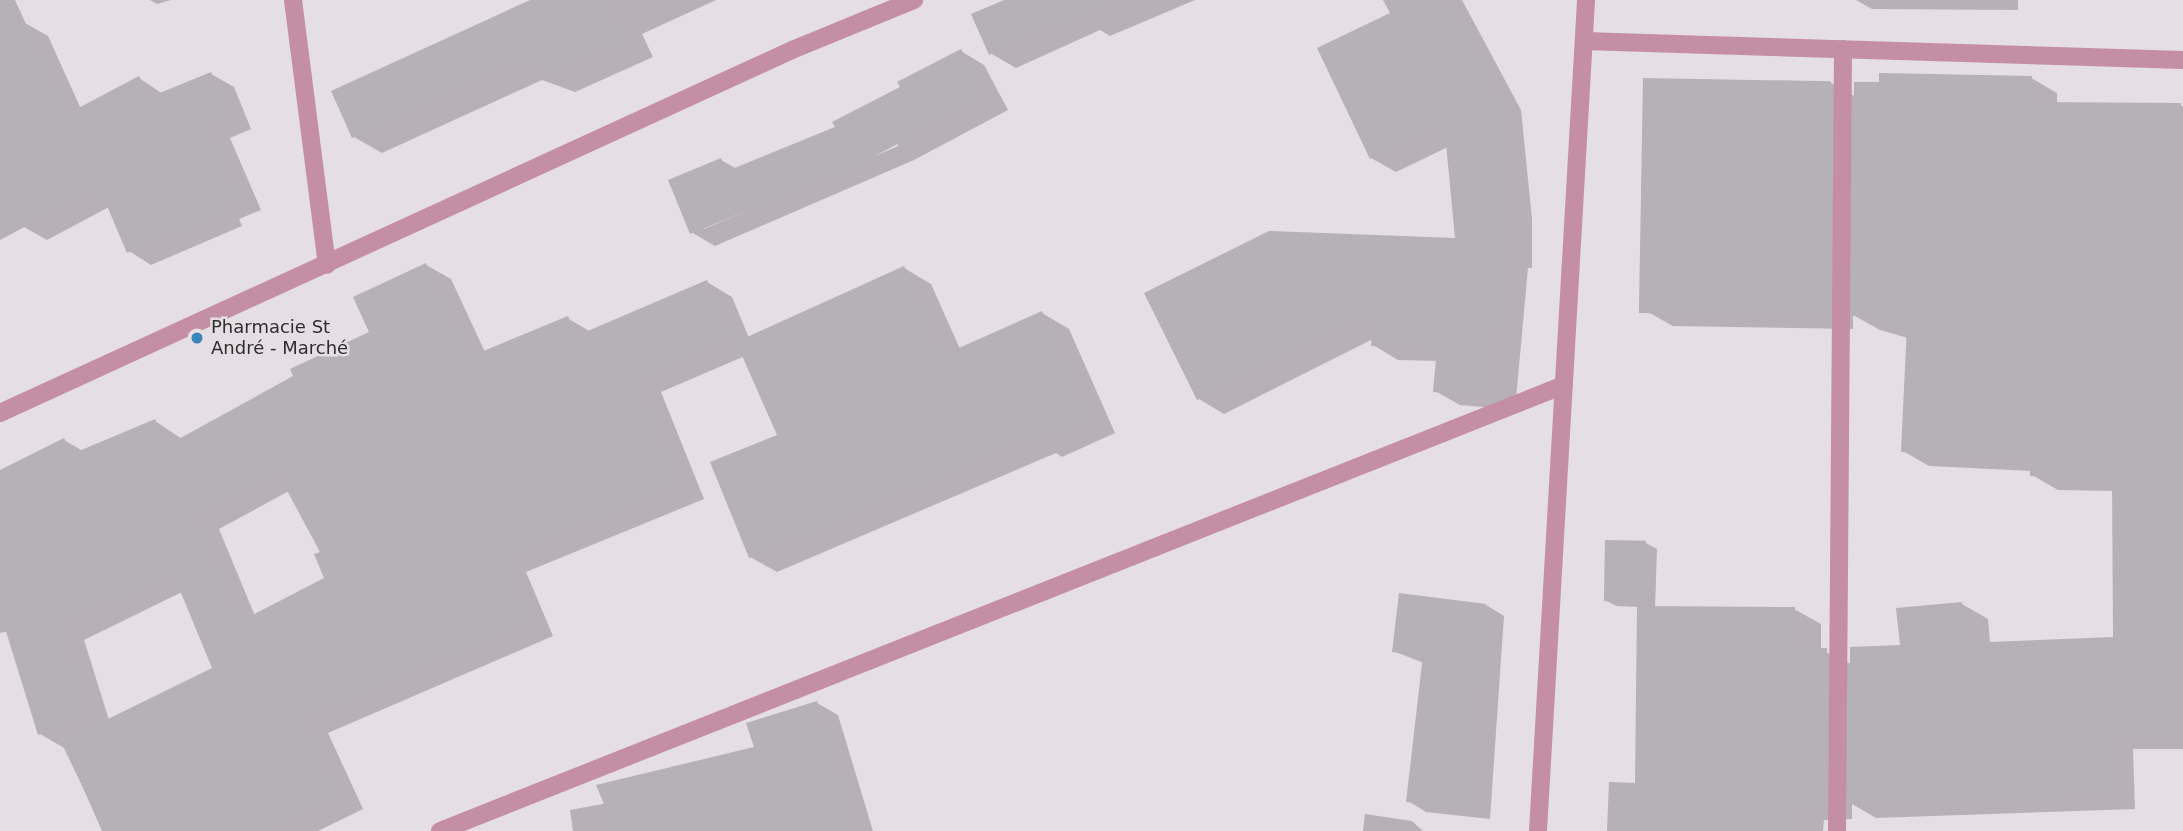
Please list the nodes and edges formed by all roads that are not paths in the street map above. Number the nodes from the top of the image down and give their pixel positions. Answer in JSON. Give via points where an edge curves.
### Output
{"nodes":[{"id":1,"x":293,"y":0,"type":"edge"},
{"id":2,"x":914,"y":0,"type":"edge"},
{"id":3,"x":1586,"y":0,"type":"edge"},
{"id":4,"x":1584,"y":41,"type":"junction"},
{"id":5,"x":1843,"y":50,"type":"junction"},
{"id":6,"x":2183,"y":60,"type":"edge"},
{"id":7,"x":327,"y":265,"type":"junction"},
{"id":8,"x":1564,"y":385,"type":"junction"},
{"id":9,"x":0,"y":412,"type":"edge"},
{"id":10,"x":440,"y":831,"type":"edge"},
{"id":11,"x":1538,"y":831,"type":"edge"},
{"id":12,"x":1837,"y":831,"type":"edge"}],
"edges":[{"from":1,"to":7,"type":"street"},
{"from":2,"to":7,"type":"street","via":[[792,50]]},
{"from":3,"to":4,"type":"street"},
{"from":4,"to":5,"type":"street"},
{"from":4,"to":8,"type":"street"},
{"from":5,"to":6,"type":"street"},
{"from":5,"to":12,"type":"street"},
{"from":7,"to":9,"type":"street"},
{"from":8,"to":10,"type":"street"},
{"from":8,"to":11,"type":"street"}]}
